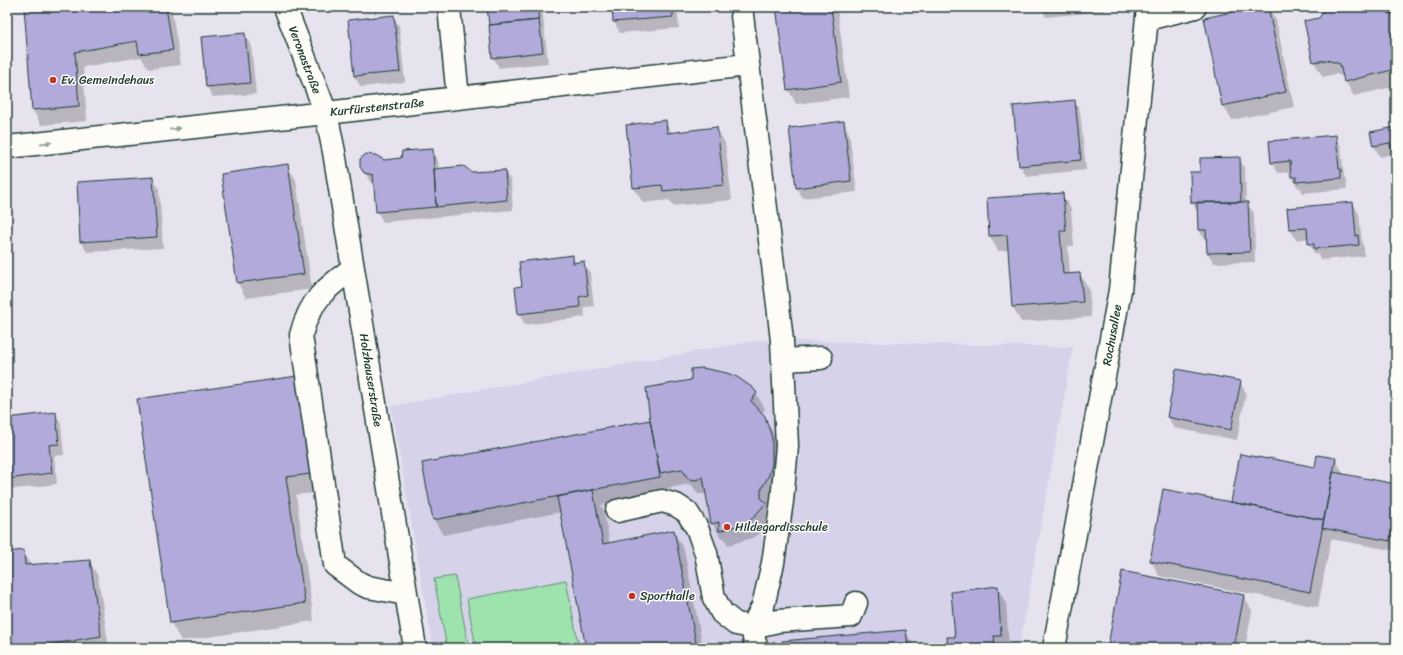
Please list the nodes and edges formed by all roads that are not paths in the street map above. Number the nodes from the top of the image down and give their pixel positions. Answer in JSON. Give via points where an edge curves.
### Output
{"nodes":[{"id":1,"x":285,"y":7,"type":"edge"},
{"id":2,"x":449,"y":7,"type":"edge"},
{"id":3,"x":741,"y":7,"type":"edge"},
{"id":4,"x":1195,"y":7,"type":"edge"},
{"id":5,"x":1148,"y":13,"type":"edge"},
{"id":6,"x":747,"y":65,"type":"junction"},
{"id":7,"x":458,"y":98,"type":"junction"},
{"id":8,"x":326,"y":113,"type":"junction"},
{"id":9,"x":7,"y":147,"type":"edge"},
{"id":10,"x":353,"y":268,"type":"junction"},
{"id":11,"x":821,"y":358,"type":"dead end"},
{"id":12,"x":783,"y":360,"type":"junction"},
{"id":13,"x":617,"y":510,"type":"dead end"},
{"id":14,"x":406,"y":594,"type":"junction"},
{"id":15,"x":856,"y":603,"type":"dead end"},
{"id":16,"x":752,"y":627,"type":"junction"},
{"id":17,"x":415,"y":648,"type":"edge"},
{"id":18,"x":756,"y":648,"type":"edge"},
{"id":19,"x":1054,"y":648,"type":"edge"}],
"edges":[{"from":1,"to":8,"type":"street","name":"Veronastraße"},
{"from":2,"to":7,"type":"street"},
{"from":3,"to":6,"type":"street"},
{"from":4,"to":5,"type":"street","name":"Rochusallee"},
{"from":5,"to":19,"type":"street","name":"Rochusallee","via":[[1120,290]]},
{"from":6,"to":7,"type":"street","name":"Kurfürstenstraße"},
{"from":6,"to":12,"type":"street"},
{"from":7,"to":8,"type":"street","name":"Kurfürstenstraße"},
{"from":9,"to":8,"type":"street","name":"Kurfürstenstraße","one_way":true},
{"from":8,"to":10,"type":"street","name":"Holzhauserstraße"},
{"from":10,"to":14,"type":"street","name":"Holzhauserstraße"},
{"from":10,"to":14,"type":"street","via":[[320,295],[305,320],[301,335],[335,565],[368,588]]},
{"from":11,"to":12,"type":"street"},
{"from":12,"to":16,"type":"street","via":[[787,446],[782,501],[773,563],[763,606]]},
{"from":13,"to":16,"type":"street","via":[[662,501],[687,512],[697,528],[706,553],[714,598],[722,613],[736,624]]},
{"from":14,"to":17,"type":"street","name":"Holzhauserstraße"},
{"from":15,"to":16,"type":"street","via":[[851,616],[778,621]]},
{"from":16,"to":18,"type":"street"}]}
